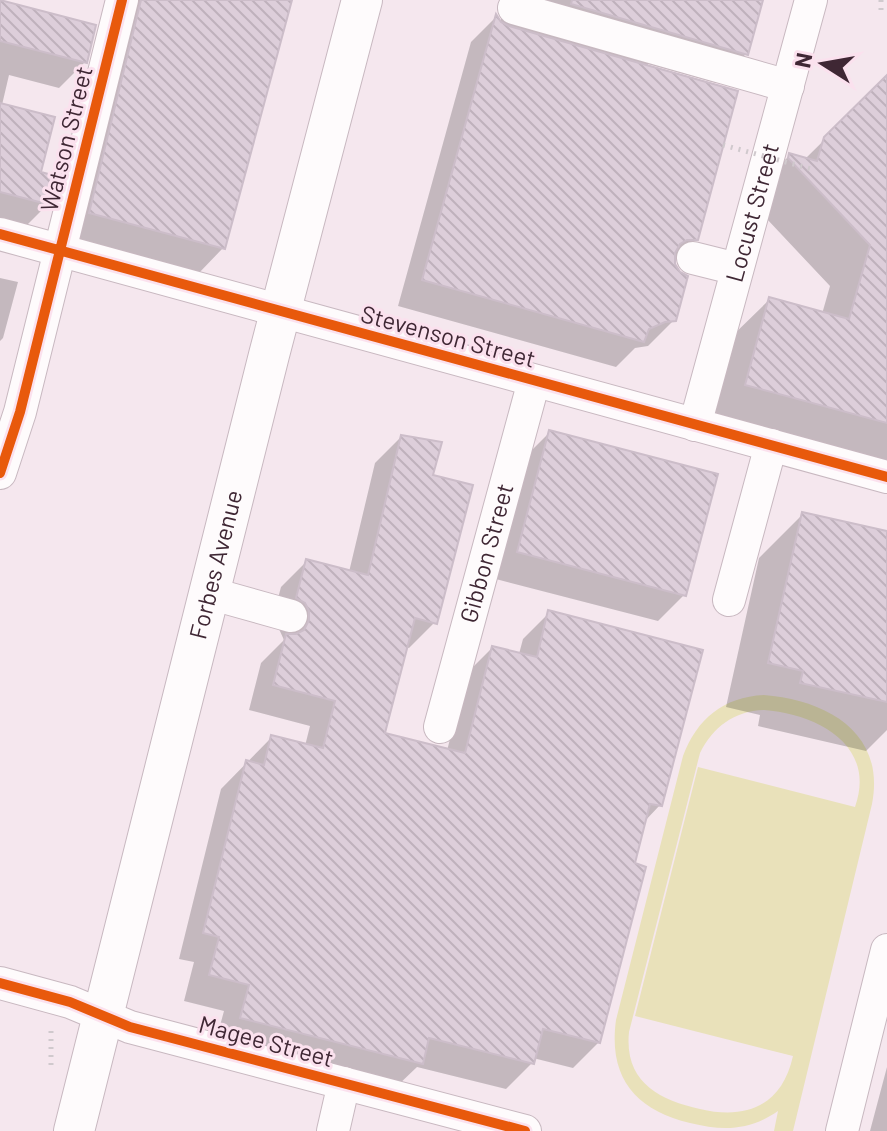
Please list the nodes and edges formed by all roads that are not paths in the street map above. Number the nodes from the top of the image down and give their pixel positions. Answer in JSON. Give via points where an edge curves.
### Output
{"nodes":[{"id":1,"x":122,"y":0,"type":"edge"},
{"id":2,"x":362,"y":0,"type":"edge"},
{"id":3,"x":811,"y":0,"type":"edge"},
{"id":4,"x":514,"y":8,"type":"dead end"},
{"id":5,"x":788,"y":86,"type":"junction"},
{"id":6,"x":0,"y":234,"type":"edge"},
{"id":7,"x":60,"y":251,"type":"junction"},
{"id":8,"x":693,"y":258,"type":"dead end"},
{"id":9,"x":737,"y":269,"type":"junction"},
{"id":10,"x":280,"y":312,"type":"junction"},
{"id":11,"x":534,"y":381,"type":"junction"},
{"id":12,"x":0,"y":383,"type":"edge"},
{"id":13,"x":20,"y":412,"type":"junction"},
{"id":14,"x":695,"y":425,"type":"junction"},
{"id":15,"x":771,"y":445,"type":"junction"},
{"id":16,"x":0,"y":473,"type":"edge"},
{"id":17,"x":887,"y":477,"type":"edge"},
{"id":18,"x":209,"y":593,"type":"junction"},
{"id":19,"x":729,"y":600,"type":"dead end"},
{"id":20,"x":291,"y":616,"type":"dead end"},
{"id":21,"x":440,"y":727,"type":"dead end"},
{"id":22,"x":887,"y":950,"type":"edge"},
{"id":23,"x":0,"y":983,"type":"edge"},
{"id":24,"x":104,"y":1015,"type":"junction"},
{"id":25,"x":344,"y":1083,"type":"junction"},
{"id":26,"x":74,"y":1131,"type":"edge"},
{"id":27,"x":333,"y":1131,"type":"edge"},
{"id":28,"x":525,"y":1131,"type":"edge"},
{"id":29,"x":842,"y":1131,"type":"edge"}],
"edges":[{"from":1,"to":7,"type":"street","name":"Watson Street"},
{"from":2,"to":10,"type":"main road","name":"Forbes Avenue"},
{"from":3,"to":5,"type":"street","name":"Locust Street"},
{"from":4,"to":5,"type":"street"},
{"from":5,"to":9,"type":"street","name":"Locust Street"},
{"from":6,"to":7,"type":"street","name":"Stevenson Street"},
{"from":7,"to":10,"type":"street","name":"Stevenson Street"},
{"from":7,"to":13,"type":"street","name":"Watson Street"},
{"from":8,"to":9,"type":"street"},
{"from":9,"to":14,"type":"street","name":"Locust Street"},
{"from":10,"to":11,"type":"street","name":"Stevenson Street"},
{"from":10,"to":18,"type":"main road","name":"Forbes Avenue"},
{"from":11,"to":14,"type":"street","name":"Stevenson Street"},
{"from":11,"to":21,"type":"street","name":"Gibbon Street"},
{"from":12,"to":13,"type":"street","via":[[8,385]]},
{"from":13,"to":16,"type":"street","name":"Watson Street"},
{"from":14,"to":15,"type":"street","name":"Stevenson Street"},
{"from":15,"to":17,"type":"street","name":"Stevenson Street"},
{"from":15,"to":19,"type":"street"},
{"from":18,"to":20,"type":"street"},
{"from":18,"to":24,"type":"main road","name":"Forbes Avenue"},
{"from":22,"to":29,"type":"street"},
{"from":23,"to":24,"type":"street","name":"Magee Street"},
{"from":24,"to":25,"type":"street","name":"Magee Street","via":[[130,1027]]},
{"from":24,"to":26,"type":"main road","name":"Forbes Avenue"},
{"from":25,"to":27,"type":"street"},
{"from":25,"to":28,"type":"street","name":"Magee Street"}]}
